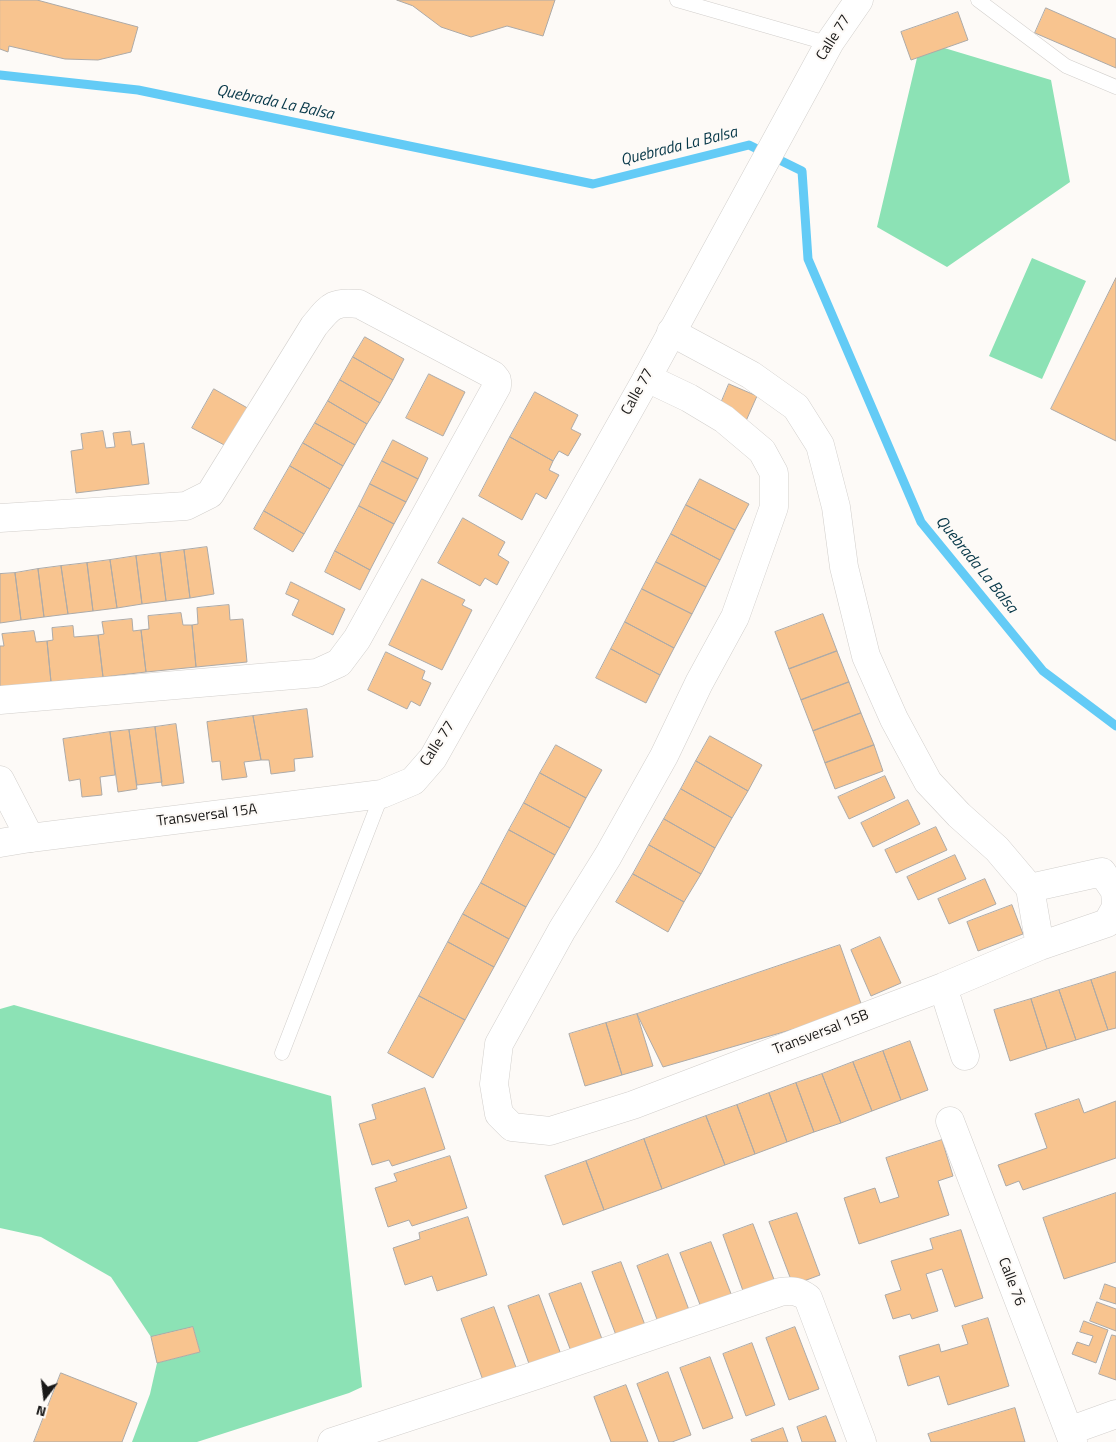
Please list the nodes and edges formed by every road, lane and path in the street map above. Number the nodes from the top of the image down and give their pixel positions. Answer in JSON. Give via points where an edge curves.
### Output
{"nodes":[{"id":1,"x":677,"y":0,"type":"edge"},
{"id":2,"x":859,"y":0,"type":"edge"},
{"id":3,"x":978,"y":0,"type":"edge"},
{"id":4,"x":830,"y":42,"type":"junction"},
{"id":5,"x":1116,"y":87,"type":"edge"},
{"id":6,"x":672,"y":332,"type":"junction"},
{"id":7,"x":646,"y":378,"type":"junction"},
{"id":8,"x":0,"y":518,"type":"edge"},
{"id":9,"x":0,"y":700,"type":"edge"},
{"id":10,"x":0,"y":780,"type":"edge"},
{"id":11,"x":412,"y":781,"type":"joint"},
{"id":12,"x":382,"y":794,"type":"junction"},
{"id":13,"x":30,"y":838,"type":"junction"},
{"id":14,"x":0,"y":845,"type":"edge"},
{"id":15,"x":1030,"y":888,"type":"junction"},
{"id":16,"x":1113,"y":912,"type":"edge"},
{"id":17,"x":1040,"y":946,"type":"junction"},
{"id":18,"x":943,"y":987,"type":"junction"},
{"id":19,"x":282,"y":1053,"type":"dead end"},
{"id":20,"x":965,"y":1056,"type":"dead end"},
{"id":21,"x":950,"y":1121,"type":"dead end"},
{"id":22,"x":1116,"y":1414,"type":"edge"},
{"id":23,"x":1071,"y":1436,"type":"edge"},
{"id":24,"x":332,"y":1442,"type":"edge"},
{"id":25,"x":862,"y":1442,"type":"edge"}],
"edges":[{"from":1,"to":4,"type":"lane"},
{"from":2,"to":4,"type":"street","name":"Calle 77"},
{"from":3,"to":5,"type":"lane","via":[[1066,66]]},
{"from":4,"to":6,"type":"street","name":"Calle 77"},
{"from":6,"to":7,"type":"street","name":"Calle 77"},
{"from":6,"to":15,"type":"street","via":[[751,375],[796,407],[806,422],[820,444],[830,480],[844,567],[866,656],[894,719],[928,782],[997,849]]},
{"from":7,"to":11,"type":"street","name":"Calle 77","via":[[433,758]]},
{"from":7,"to":18,"type":"street","name":"Transversal 15B","via":[[724,419],[762,451],[774,472],[774,508],[735,617],[664,756],[499,1044],[494,1084],[499,1114],[512,1127],[550,1131],[634,1105]]},
{"from":8,"to":9,"type":"street","via":[[186,506],[210,494],[314,326],[330,307],[344,302],[359,304],[497,380],[497,386],[357,639],[339,663],[317,673]]},
{"from":10,"to":13,"type":"street"},
{"from":11,"to":12,"type":"street","name":"Transversal 15A"},
{"from":12,"to":13,"type":"street","name":"Transversal 15A"},
{"from":12,"to":19,"type":"lane"},
{"from":13,"to":14,"type":"street","name":"Transversal 15A"},
{"from":15,"to":16,"type":"street","via":[[1102,872],[1115,891]]},
{"from":15,"to":17,"type":"street"},
{"from":16,"to":17,"type":"street","name":"Transversal 15B"},
{"from":17,"to":18,"type":"street","name":"Transversal 15B"},
{"from":18,"to":20,"type":"street"},
{"from":21,"to":23,"type":"street","name":"Calle 76"},
{"from":22,"to":23,"type":"street"},
{"from":24,"to":25,"type":"street","via":[[790,1290],[808,1298]]}]}
